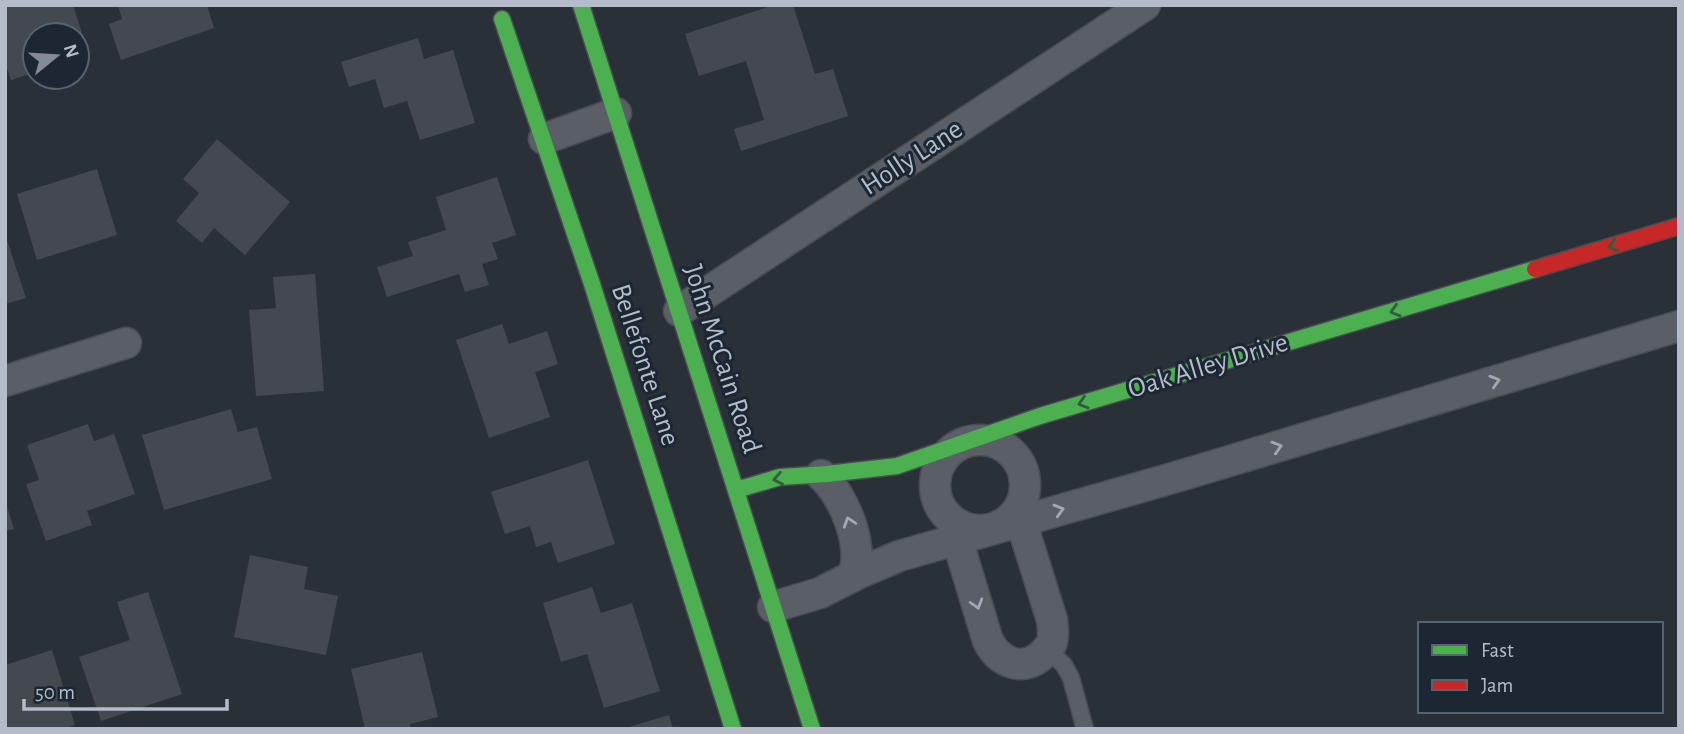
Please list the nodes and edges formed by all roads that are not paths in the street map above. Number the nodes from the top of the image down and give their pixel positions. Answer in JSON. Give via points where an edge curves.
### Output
{"nodes":[{"id":1,"x":581,"y":5,"type":"edge"},
{"id":2,"x":1145,"y":5,"type":"edge"},
{"id":3,"x":502,"y":19,"type":"dead end"},
{"id":4,"x":616,"y":113,"type":"junction"},
{"id":5,"x":544,"y":139,"type":"junction"},
{"id":6,"x":1679,"y":226,"type":"edge"},
{"id":7,"x":679,"y":311,"type":"junction"},
{"id":8,"x":1679,"y":326,"type":"edge"},
{"id":9,"x":126,"y":343,"type":"dead end"},
{"id":10,"x":5,"y":381,"type":"edge"},
{"id":11,"x":971,"y":440,"type":"junction"},
{"id":12,"x":821,"y":475,"type":"junction"},
{"id":13,"x":736,"y":490,"type":"junction"},
{"id":14,"x":1008,"y":525,"type":"junction"},
{"id":15,"x":957,"y":539,"type":"junction"},
{"id":16,"x":852,"y":577,"type":"junction"},
{"id":17,"x":773,"y":607,"type":"junction"},
{"id":18,"x":1048,"y":650,"type":"junction"},
{"id":19,"x":733,"y":729,"type":"edge"},
{"id":20,"x":812,"y":729,"type":"edge"},
{"id":21,"x":1085,"y":729,"type":"edge"}],
"edges":[{"from":1,"to":4,"type":"street","name":"John McCain Road"},
{"from":2,"to":7,"type":"street","name":"Holly Lane"},
{"from":3,"to":5,"type":"street","name":"Bellefonte Lane"},
{"from":4,"to":5,"type":"street"},
{"from":4,"to":7,"type":"street","name":"John McCain Road"},
{"from":5,"to":19,"type":"street","name":"Bellefonte Lane"},
{"from":6,"to":11,"type":"street","name":"Oak Alley Drive","one_way":true},
{"from":7,"to":13,"type":"street","name":"John McCain Road"},
{"from":14,"to":8,"type":"street","one_way":true},
{"from":9,"to":10,"type":"street"},
{"from":11,"to":12,"type":"street","name":"Oak Alley Drive","via":[[897,466]]},
{"from":11,"to":14,"type":"street","via":[[1000,445],[1013,453],[1021,466],[1024,496]]},
{"from":11,"to":14,"type":"street","via":[[946,455],[938,468],[936,497],[953,522],[966,528],[980,531]]},
{"from":12,"to":13,"type":"street","name":"Oak Alley Drive","one_way":true,"via":[[780,477]]},
{"from":16,"to":12,"type":"street","one_way":true,"via":[[856,545],[843,503]]},
{"from":13,"to":17,"type":"street","name":"John McCain Road"},
{"from":14,"to":15,"type":"street"},
{"from":14,"to":18,"type":"street","via":[[1052,620]]},
{"from":15,"to":16,"type":"street","via":[[899,556]]},
{"from":15,"to":18,"type":"street","one_way":true,"via":[[994,652],[1025,664]]},
{"from":16,"to":17,"type":"street","via":[[820,593]]},
{"from":17,"to":20,"type":"street","name":"John McCain Road"},
{"from":18,"to":21,"type":"lane","via":[[1065,665]]}]}
